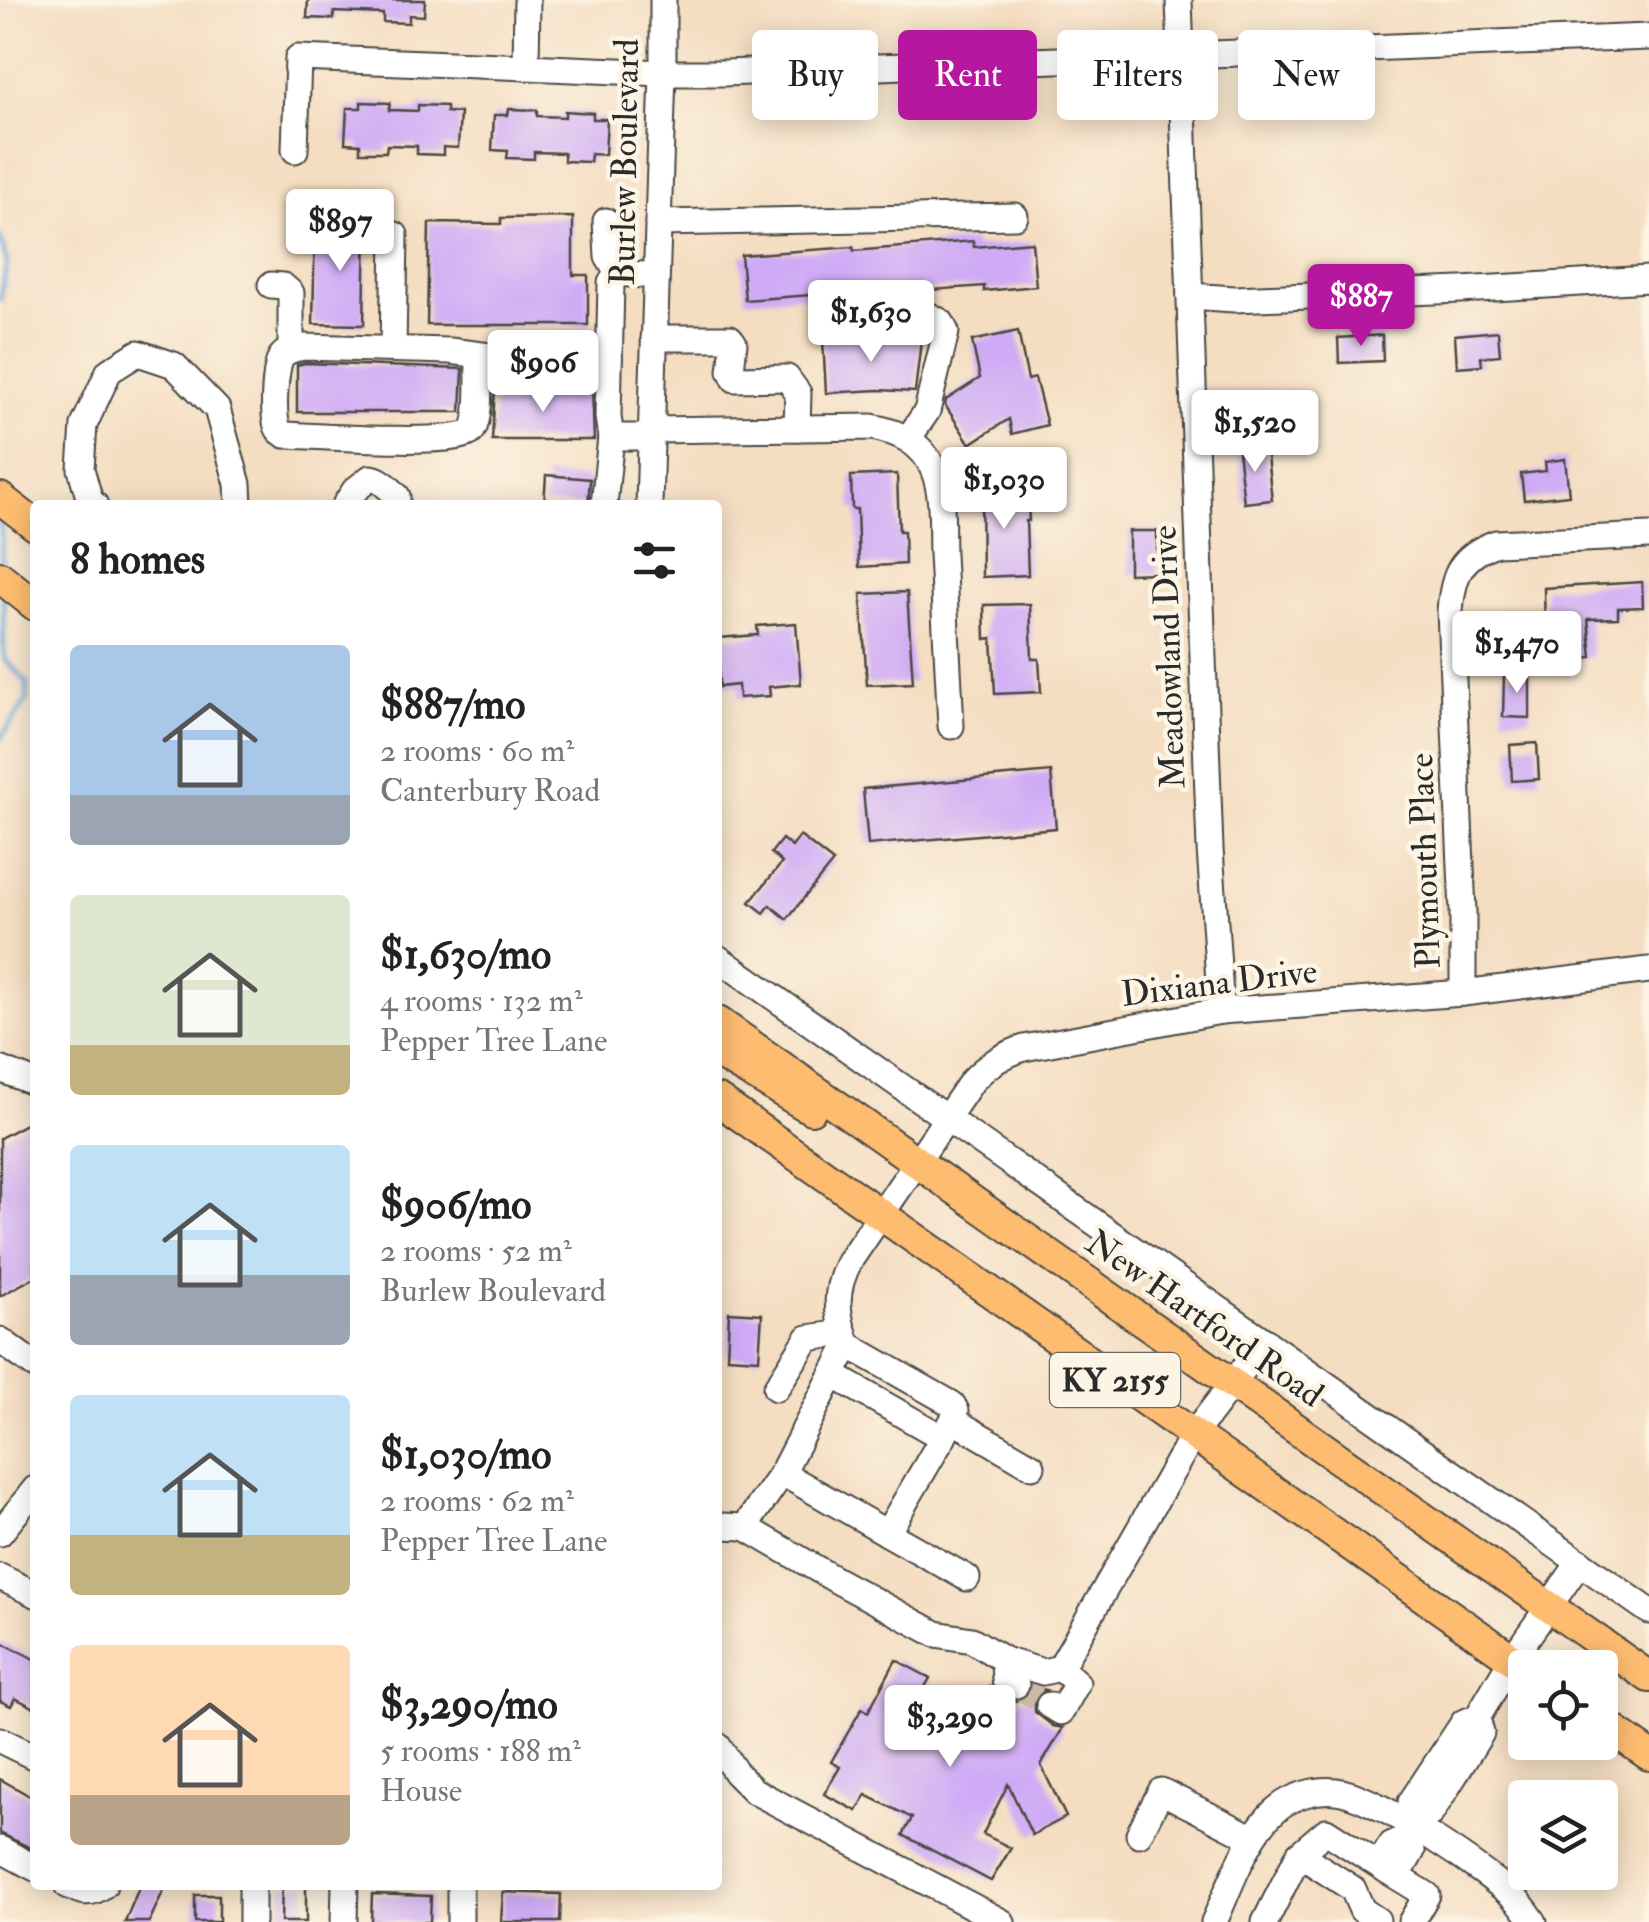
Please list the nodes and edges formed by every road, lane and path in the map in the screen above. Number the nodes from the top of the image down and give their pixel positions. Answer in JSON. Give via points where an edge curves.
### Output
{"nodes":[{"id":1,"x":527,"y":0,"type":"edge"},
{"id":2,"x":663,"y":0,"type":"edge"},
{"id":3,"x":1179,"y":0,"type":"edge"},
{"id":4,"x":1180,"y":30,"type":"edge"},
{"id":5,"x":1649,"y":37,"type":"edge"},
{"id":6,"x":1218,"y":54,"type":"edge"},
{"id":7,"x":1057,"y":61,"type":"edge"},
{"id":8,"x":526,"y":67,"type":"junction"},
{"id":9,"x":663,"y":74,"type":"junction"},
{"id":10,"x":1183,"y":120,"type":"edge"},
{"id":11,"x":295,"y":150,"type":"dead end"},
{"id":12,"x":1016,"y":216,"type":"dead end"},
{"id":13,"x":606,"y":220,"type":"dead end"},
{"id":14,"x":658,"y":223,"type":"junction"},
{"id":15,"x":395,"y":234,"type":"dead end"},
{"id":16,"x":618,"y":273,"type":"junction"},
{"id":17,"x":656,"y":276,"type":"junction"},
{"id":18,"x":1649,"y":279,"type":"edge"},
{"id":19,"x":272,"y":285,"type":"dead end"},
{"id":20,"x":1190,"y":296,"type":"junction"},
{"id":21,"x":840,"y":318,"type":"dead end"},
{"id":22,"x":654,"y":338,"type":"junction"},
{"id":23,"x":393,"y":349,"type":"junction"},
{"id":24,"x":291,"y":350,"type":"junction"},
{"id":25,"x":479,"y":356,"type":"junction"},
{"id":26,"x":609,"y":359,"type":"junction"},
{"id":27,"x":797,"y":428,"type":"junction"},
{"id":28,"x":652,"y":434,"type":"junction"},
{"id":29,"x":611,"y":437,"type":"junction"},
{"id":30,"x":908,"y":438,"type":"junction"},
{"id":31,"x":0,"y":498,"type":"edge"},
{"id":32,"x":90,"y":500,"type":"edge"},
{"id":33,"x":239,"y":500,"type":"edge"},
{"id":34,"x":349,"y":500,"type":"edge"},
{"id":35,"x":397,"y":500,"type":"edge"},
{"id":36,"x":605,"y":500,"type":"edge"},
{"id":37,"x":650,"y":500,"type":"edge"},
{"id":38,"x":30,"y":521,"type":"edge"},
{"id":39,"x":1649,"y":536,"type":"edge"},
{"id":40,"x":0,"y":577,"type":"edge"},
{"id":41,"x":30,"y":601,"type":"edge"},
{"id":42,"x":951,"y":726,"type":"dead end"},
{"id":43,"x":722,"y":961,"type":"edge"},
{"id":44,"x":1649,"y":970,"type":"edge"},
{"id":45,"x":1463,"y":993,"type":"junction"},
{"id":46,"x":1221,"y":1011,"type":"junction"},
{"id":47,"x":722,"y":1025,"type":"edge"},
{"id":48,"x":722,"y":1055,"type":"edge"},
{"id":49,"x":0,"y":1069,"type":"edge"},
{"id":50,"x":30,"y":1080,"type":"edge"},
{"id":51,"x":722,"y":1103,"type":"edge"},
{"id":52,"x":946,"y":1117,"type":"junction"},
{"id":53,"x":917,"y":1162,"type":"junction"},
{"id":54,"x":881,"y":1216,"type":"junction"},
{"id":55,"x":846,"y":1339,"type":"junction"},
{"id":56,"x":0,"y":1340,"type":"edge"},
{"id":57,"x":1265,"y":1341,"type":"junction"},
{"id":58,"x":30,"y":1362,"type":"edge"},
{"id":59,"x":833,"y":1374,"type":"junction"},
{"id":60,"x":1234,"y":1384,"type":"junction"},
{"id":61,"x":776,"y":1388,"type":"dead end"},
{"id":62,"x":948,"y":1428,"type":"junction"},
{"id":63,"x":1193,"y":1435,"type":"junction"},
{"id":64,"x":1032,"y":1466,"type":"dead end"},
{"id":65,"x":782,"y":1473,"type":"junction"},
{"id":66,"x":30,"y":1496,"type":"edge"},
{"id":67,"x":722,"y":1526,"type":"edge"},
{"id":68,"x":745,"y":1527,"type":"junction"},
{"id":69,"x":887,"y":1533,"type":"junction"},
{"id":70,"x":0,"y":1534,"type":"edge"},
{"id":71,"x":1580,"y":1562,"type":"junction"},
{"id":72,"x":0,"y":1578,"type":"edge"},
{"id":73,"x":967,"y":1578,"type":"dead end"},
{"id":74,"x":30,"y":1592,"type":"edge"},
{"id":75,"x":1549,"y":1606,"type":"junction"},
{"id":76,"x":1649,"y":1610,"type":"edge"},
{"id":77,"x":1526,"y":1650,"type":"edge"},
{"id":78,"x":1508,"y":1656,"type":"edge"},
{"id":79,"x":1004,"y":1660,"type":"junction"},
{"id":80,"x":1060,"y":1668,"type":"junction"},
{"id":81,"x":1649,"y":1676,"type":"edge"},
{"id":82,"x":1508,"y":1678,"type":"edge"},
{"id":83,"x":1016,"y":1685,"type":"tunnel mouth"},
{"id":84,"x":1049,"y":1705,"type":"dead end"},
{"id":85,"x":1618,"y":1733,"type":"edge"},
{"id":86,"x":0,"y":1740,"type":"edge"},
{"id":87,"x":722,"y":1752,"type":"edge"},
{"id":88,"x":30,"y":1755,"type":"edge"},
{"id":89,"x":1649,"y":1755,"type":"edge"},
{"id":90,"x":1408,"y":1832,"type":"junction"},
{"id":91,"x":1140,"y":1834,"type":"dead end"},
{"id":92,"x":1253,"y":1838,"type":"junction"},
{"id":93,"x":0,"y":1849,"type":"edge"},
{"id":94,"x":1299,"y":1854,"type":"junction"},
{"id":95,"x":30,"y":1865,"type":"edge"},
{"id":96,"x":1389,"y":1869,"type":"junction"},
{"id":97,"x":252,"y":1890,"type":"edge"},
{"id":98,"x":345,"y":1890,"type":"edge"},
{"id":99,"x":460,"y":1890,"type":"edge"},
{"id":100,"x":1377,"y":1920,"type":"edge"},
{"id":101,"x":252,"y":1922,"type":"edge"},
{"id":102,"x":344,"y":1922,"type":"edge"},
{"id":103,"x":460,"y":1922,"type":"edge"},
{"id":104,"x":1002,"y":1922,"type":"edge"},
{"id":105,"x":1214,"y":1922,"type":"edge"},
{"id":106,"x":1265,"y":1922,"type":"edge"},
{"id":107,"x":1411,"y":1922,"type":"edge"},
{"id":108,"x":1534,"y":1922,"type":"edge"}],
"edges":[{"from":1,"to":8,"type":"street"},
{"from":2,"to":9,"type":"street","name":"Burlew Boulevard"},
{"from":3,"to":4,"type":"street","name":"Meadowland Drive"},
{"from":5,"to":6,"type":"street"},
{"from":7,"to":9,"type":"street"},
{"from":8,"to":9,"type":"street"},
{"from":8,"to":11,"type":"street","via":[[298,58]]},
{"from":9,"to":14,"type":"street","name":"Burlew Boulevard"},
{"from":10,"to":20,"type":"street","name":"Meadowland Drive"},
{"from":12,"to":14,"type":"street"},
{"from":13,"to":16,"type":"street","via":[[608,256]]},
{"from":14,"to":17,"type":"street","name":"Burlew Boulevard"},
{"from":15,"to":23,"type":"street"},
{"from":16,"to":17,"type":"street"},
{"from":16,"to":26,"type":"street","via":[[610,283]]},
{"from":17,"to":22,"type":"street","name":"Burlew Boulevard"},
{"from":18,"to":20,"type":"street"},
{"from":19,"to":24,"type":"street","via":[[291,293]]},
{"from":20,"to":46,"type":"street","name":"Meadowland Drive"},
{"from":21,"to":30,"type":"street","via":[[928,315],[941,322],[946,332],[927,411]]},
{"from":22,"to":27,"type":"street","via":[[730,338],[735,379],[787,378],[798,393]]},
{"from":22,"to":28,"type":"street","name":"Burlew Boulevard"},
{"from":23,"to":24,"type":"street"},
{"from":23,"to":25,"type":"street"},
{"from":24,"to":25,"type":"street","via":[[276,378],[280,432],[424,440],[461,438],[474,430]]},
{"from":25,"to":26,"type":"street"},
{"from":26,"to":29,"type":"street"},
{"from":27,"to":28,"type":"street"},
{"from":27,"to":30,"type":"street","via":[[872,427]]},
{"from":28,"to":29,"type":"street"},
{"from":28,"to":37,"type":"street","name":"Burlew Boulevard"},
{"from":29,"to":36,"type":"street"},
{"from":30,"to":42,"type":"street","via":[[923,452],[938,486]]},
{"from":31,"to":38,"type":"main road"},
{"from":32,"to":33,"type":"street","via":[[81,468],[84,425],[109,371],[138,353],[174,365],[217,410]]},
{"from":34,"to":35,"type":"street","via":[[370,478]]},
{"from":39,"to":45,"type":"street","name":"Plymouth Place","via":[[1496,543],[1467,558],[1458,571],[1450,611]]},
{"from":40,"to":41,"type":"main road"},
{"from":43,"to":52,"type":"street","name":"New Hartford Road"},
{"from":44,"to":45,"type":"street","name":"Dixiana Drive"},
{"from":45,"to":46,"type":"street","name":"Dixiana Drive"},
{"from":46,"to":52,"type":"street","name":"Dixiana Drive","via":[[1002,1056],[972,1081]]},
{"from":47,"to":53,"type":"main road","name":"New Hartford Road","number":"KY 2155"},
{"from":48,"to":53,"type":"main road","via":[[850,1132]]},
{"from":49,"to":50,"type":"street"},
{"from":51,"to":54,"type":"main road","number":"KY 2155"},
{"from":52,"to":53,"type":"street","name":"Dixiana Drive"},
{"from":52,"to":57,"type":"street","name":"New Hartford Road"},
{"from":53,"to":54,"type":"street","name":"Dixiana Drive"},
{"from":53,"to":60,"type":"main road","name":"New Hartford Road","number":"KY 2155"},
{"from":54,"to":55,"type":"street","name":"Dixiana Drive","via":[[838,1281]]},
{"from":54,"to":63,"type":"main road","number":"KY 2155"},
{"from":55,"to":59,"type":"street"},
{"from":55,"to":61,"type":"street","via":[[808,1338]]},
{"from":55,"to":62,"type":"street","via":[[952,1404],[956,1411]]},
{"from":56,"to":58,"type":"street"},
{"from":57,"to":60,"type":"street"},
{"from":57,"to":71,"type":"street","name":"New Hartford Road"},
{"from":59,"to":62,"type":"street"},
{"from":59,"to":65,"type":"street"},
{"from":60,"to":63,"type":"street"},
{"from":60,"to":75,"type":"main road","name":"New Hartford Road","number":"KY 2155"},
{"from":62,"to":64,"type":"street"},
{"from":62,"to":69,"type":"street"},
{"from":63,"to":78,"type":"main road","number":"KY 2155"},
{"from":63,"to":80,"type":"street"},
{"from":65,"to":68,"type":"street"},
{"from":65,"to":69,"type":"street"},
{"from":66,"to":70,"type":"street"},
{"from":67,"to":68,"type":"street"},
{"from":68,"to":79,"type":"street","via":[[936,1634],[972,1640]]},
{"from":69,"to":73,"type":"street"},
{"from":71,"to":75,"type":"street"},
{"from":71,"to":76,"type":"street","name":"New Hartford Road"},
{"from":72,"to":74,"type":"street"},
{"from":75,"to":77,"type":"street"},
{"from":75,"to":81,"type":"main road","name":"New Hartford Road","number":"KY 2155"},
{"from":79,"to":80,"type":"street","via":[[1043,1672]]},
{"from":79,"to":83,"type":"street","via":[[1005,1679]]},
{"from":80,"to":84,"type":"street","via":[[1077,1683],[1062,1712]]},
{"from":82,"to":90,"type":"street","via":[[1476,1718],[1464,1722],[1412,1802]]},
{"from":85,"to":89,"type":"main road"},
{"from":86,"to":88,"type":"street"},
{"from":87,"to":104,"type":"street","via":[[754,1791]]},
{"from":90,"to":92,"type":"street","via":[[1353,1794],[1333,1790],[1293,1798]]},
{"from":90,"to":96,"type":"street","via":[[1386,1853]]},
{"from":90,"to":108,"type":"street","via":[[1483,1873]]},
{"from":91,"to":92,"type":"street","via":[[1161,1791]]},
{"from":92,"to":105,"type":"street"},
{"from":93,"to":95,"type":"street"},
{"from":94,"to":96,"type":"street","via":[[1326,1832]]},
{"from":94,"to":100,"type":"street","via":[[1353,1889],[1362,1910]]},
{"from":94,"to":106,"type":"street"},
{"from":96,"to":107,"type":"street","via":[[1427,1894]]},
{"from":97,"to":101,"type":"street"},
{"from":98,"to":102,"type":"street"},
{"from":99,"to":103,"type":"street"}]}
